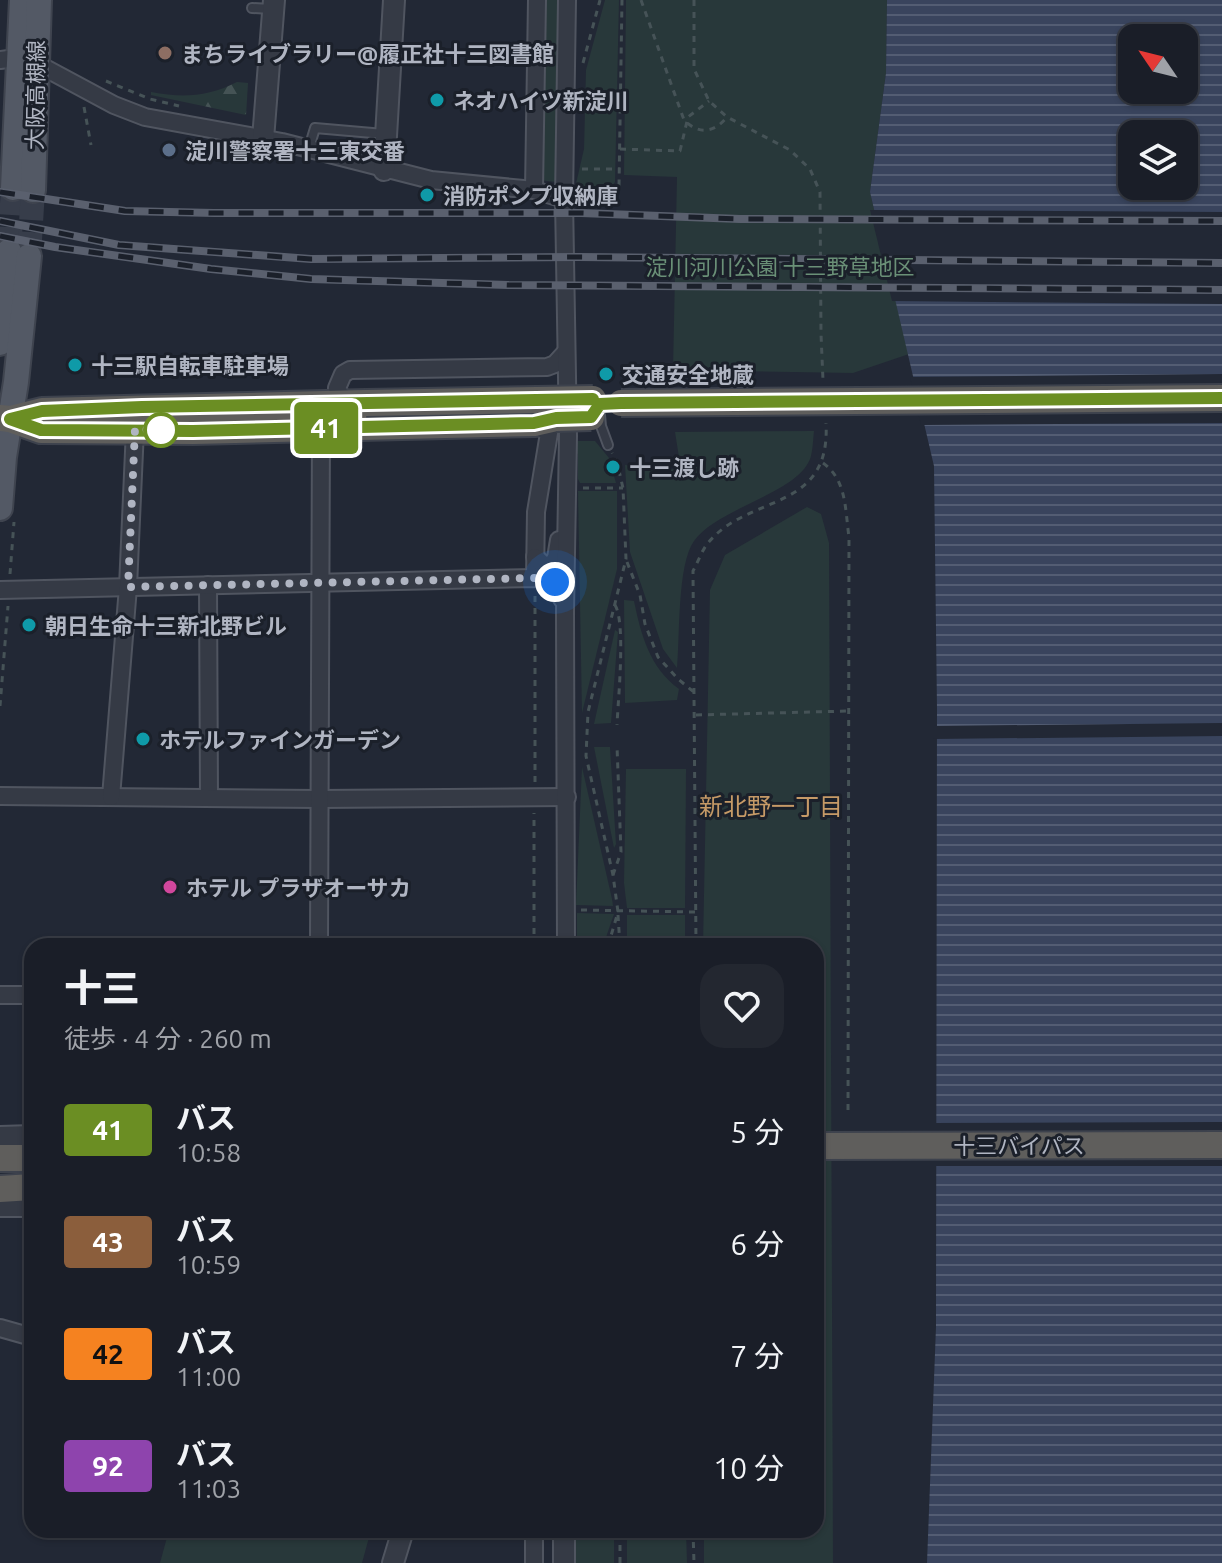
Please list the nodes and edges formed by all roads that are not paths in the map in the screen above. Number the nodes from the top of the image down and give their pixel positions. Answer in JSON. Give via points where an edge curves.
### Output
{"nodes":[{"id":1,"x":22,"y":0,"type":"edge"},
{"id":2,"x":39,"y":0,"type":"edge"},
{"id":3,"x":394,"y":0,"type":"edge"},
{"id":4,"x":537,"y":0,"type":"edge"},
{"id":5,"x":567,"y":0,"type":"edge"},
{"id":6,"x":273,"y":5,"type":"edge"},
{"id":7,"x":252,"y":8,"type":"dead end"},
{"id":8,"x":19,"y":61,"type":"edge"},
{"id":9,"x":386,"y":134,"type":"junction"},
{"id":10,"x":263,"y":139,"type":"junction"},
{"id":11,"x":309,"y":149,"type":"junction"},
{"id":12,"x":384,"y":170,"type":"junction"},
{"id":13,"x":23,"y":189,"type":"tunnel mouth"},
{"id":14,"x":534,"y":190,"type":"junction"},
{"id":15,"x":564,"y":199,"type":"junction"},
{"id":16,"x":0,"y":343,"type":"edge"},
{"id":17,"x":565,"y":353,"type":"junction"},
{"id":18,"x":1222,"y":398,"type":"edge"},
{"id":19,"x":359,"y":403,"type":"junction"},
{"id":20,"x":601,"y":406,"type":"junction"},
{"id":21,"x":5,"y":418,"type":"edge"},
{"id":22,"x":545,"y":421,"type":"junction"},
{"id":23,"x":321,"y":428,"type":"junction"},
{"id":24,"x":135,"y":429,"type":"junction"},
{"id":25,"x":608,"y":445,"type":"road end"},
{"id":26,"x":567,"y":487,"type":"junction"},
{"id":27,"x":0,"y":508,"type":"edge"},
{"id":28,"x":535,"y":557,"type":"junction"},
{"id":29,"x":535,"y":578,"type":"junction"},
{"id":30,"x":321,"y":583,"type":"junction"},
{"id":31,"x":208,"y":585,"type":"junction"},
{"id":32,"x":128,"y":587,"type":"junction"},
{"id":33,"x":0,"y":590,"type":"edge"},
{"id":34,"x":565,"y":612,"type":"junction"},
{"id":35,"x":0,"y":796,"type":"edge"},
{"id":36,"x":111,"y":797,"type":"junction"},
{"id":37,"x":567,"y":797,"type":"junction"},
{"id":38,"x":209,"y":798,"type":"junction"},
{"id":39,"x":320,"y":799,"type":"junction"},
{"id":40,"x":319,"y":938,"type":"edge"},
{"id":41,"x":566,"y":938,"type":"edge"},
{"id":42,"x":0,"y":995,"type":"edge"},
{"id":43,"x":24,"y":995,"type":"edge"},
{"id":44,"x":24,"y":1136,"type":"edge"},
{"id":45,"x":0,"y":1137,"type":"edge"},
{"id":46,"x":1222,"y":1145,"type":"edge"},
{"id":47,"x":824,"y":1146,"type":"edge"},
{"id":48,"x":0,"y":1158,"type":"edge"},
{"id":49,"x":24,"y":1158,"type":"edge"},
{"id":50,"x":24,"y":1170,"type":"edge"},
{"id":51,"x":0,"y":1171,"type":"edge"},
{"id":52,"x":24,"y":1188,"type":"edge"},
{"id":53,"x":0,"y":1189,"type":"edge"},
{"id":54,"x":0,"y":1208,"type":"edge"},
{"id":55,"x":24,"y":1208,"type":"edge"},
{"id":56,"x":0,"y":1328,"type":"edge"},
{"id":57,"x":24,"y":1335,"type":"edge"},
{"id":58,"x":401,"y":1538,"type":"edge"},
{"id":59,"x":534,"y":1538,"type":"edge"},
{"id":60,"x":564,"y":1538,"type":"edge"},
{"id":61,"x":393,"y":1563,"type":"edge"},
{"id":62,"x":534,"y":1563,"type":"edge"},
{"id":63,"x":564,"y":1563,"type":"edge"}],
"edges":[{"from":1,"to":8,"type":"main road","name":"大阪高槻線"},
{"from":2,"to":8,"type":"main road","name":"大阪高槻線"},
{"from":3,"to":9,"type":"street"},
{"from":4,"to":14,"type":"street"},
{"from":5,"to":15,"type":"street"},
{"from":6,"to":7,"type":"lane"},
{"from":6,"to":10,"type":"street"},
{"from":8,"to":10,"type":"street","via":[[145,117]]},
{"from":8,"to":13,"type":"main road","name":"大阪高槻線"},
{"from":9,"to":11,"type":"lane","via":[[315,128]]},
{"from":9,"to":12,"type":"street"},
{"from":10,"to":11,"type":"street"},
{"from":11,"to":12,"type":"street"},
{"from":12,"to":14,"type":"street"},
{"from":14,"to":15,"type":"street"},
{"from":15,"to":17,"type":"street"},
{"from":16,"to":21,"type":"main road","via":[[19,253],[16,382]]},
{"from":17,"to":19,"type":"street","via":[[547,367],[350,370],[337,388],[340,395]]},
{"from":17,"to":26,"type":"street"},
{"from":18,"to":20,"type":"highway","bridge":true},
{"from":19,"to":20,"type":"highway","bridge":true},
{"from":19,"to":21,"type":"highway","via":[[42,411]]},
{"from":20,"to":22,"type":"highway","bridge":true},
{"from":20,"to":25,"type":"lane"},
{"from":21,"to":24,"type":"highway","via":[[41,430]]},
{"from":21,"to":27,"type":"main road"},
{"from":22,"to":23,"type":"highway"},
{"from":22,"to":28,"type":"street","via":[[549,433],[536,512]]},
{"from":23,"to":24,"type":"highway"},
{"from":23,"to":30,"type":"street"},
{"from":24,"to":32,"type":"street"},
{"from":26,"to":28,"type":"street","via":[[556,558],[545,566]]},
{"from":26,"to":34,"type":"street"},
{"from":28,"to":29,"type":"street"},
{"from":29,"to":30,"type":"street"},
{"from":29,"to":34,"type":"street","via":[[555,582]]},
{"from":30,"to":31,"type":"street"},
{"from":30,"to":39,"type":"street"},
{"from":31,"to":32,"type":"street"},
{"from":31,"to":38,"type":"street"},
{"from":32,"to":33,"type":"street"},
{"from":32,"to":36,"type":"street"},
{"from":34,"to":37,"type":"street"},
{"from":35,"to":36,"type":"street"},
{"from":36,"to":38,"type":"street"},
{"from":37,"to":39,"type":"street"},
{"from":37,"to":41,"type":"street"},
{"from":38,"to":39,"type":"street"},
{"from":39,"to":40,"type":"street"},
{"from":42,"to":43,"type":"street"},
{"from":44,"to":45,"type":"street"},
{"from":46,"to":47,"type":"highway","name":"十三バイパス"},
{"from":48,"to":49,"type":"highway"},
{"from":50,"to":51,"type":"highway"},
{"from":52,"to":53,"type":"highway"},
{"from":54,"to":55,"type":"street"},
{"from":56,"to":57,"type":"street"},
{"from":58,"to":61,"type":"street"},
{"from":59,"to":62,"type":"street"},
{"from":60,"to":63,"type":"street"}]}
